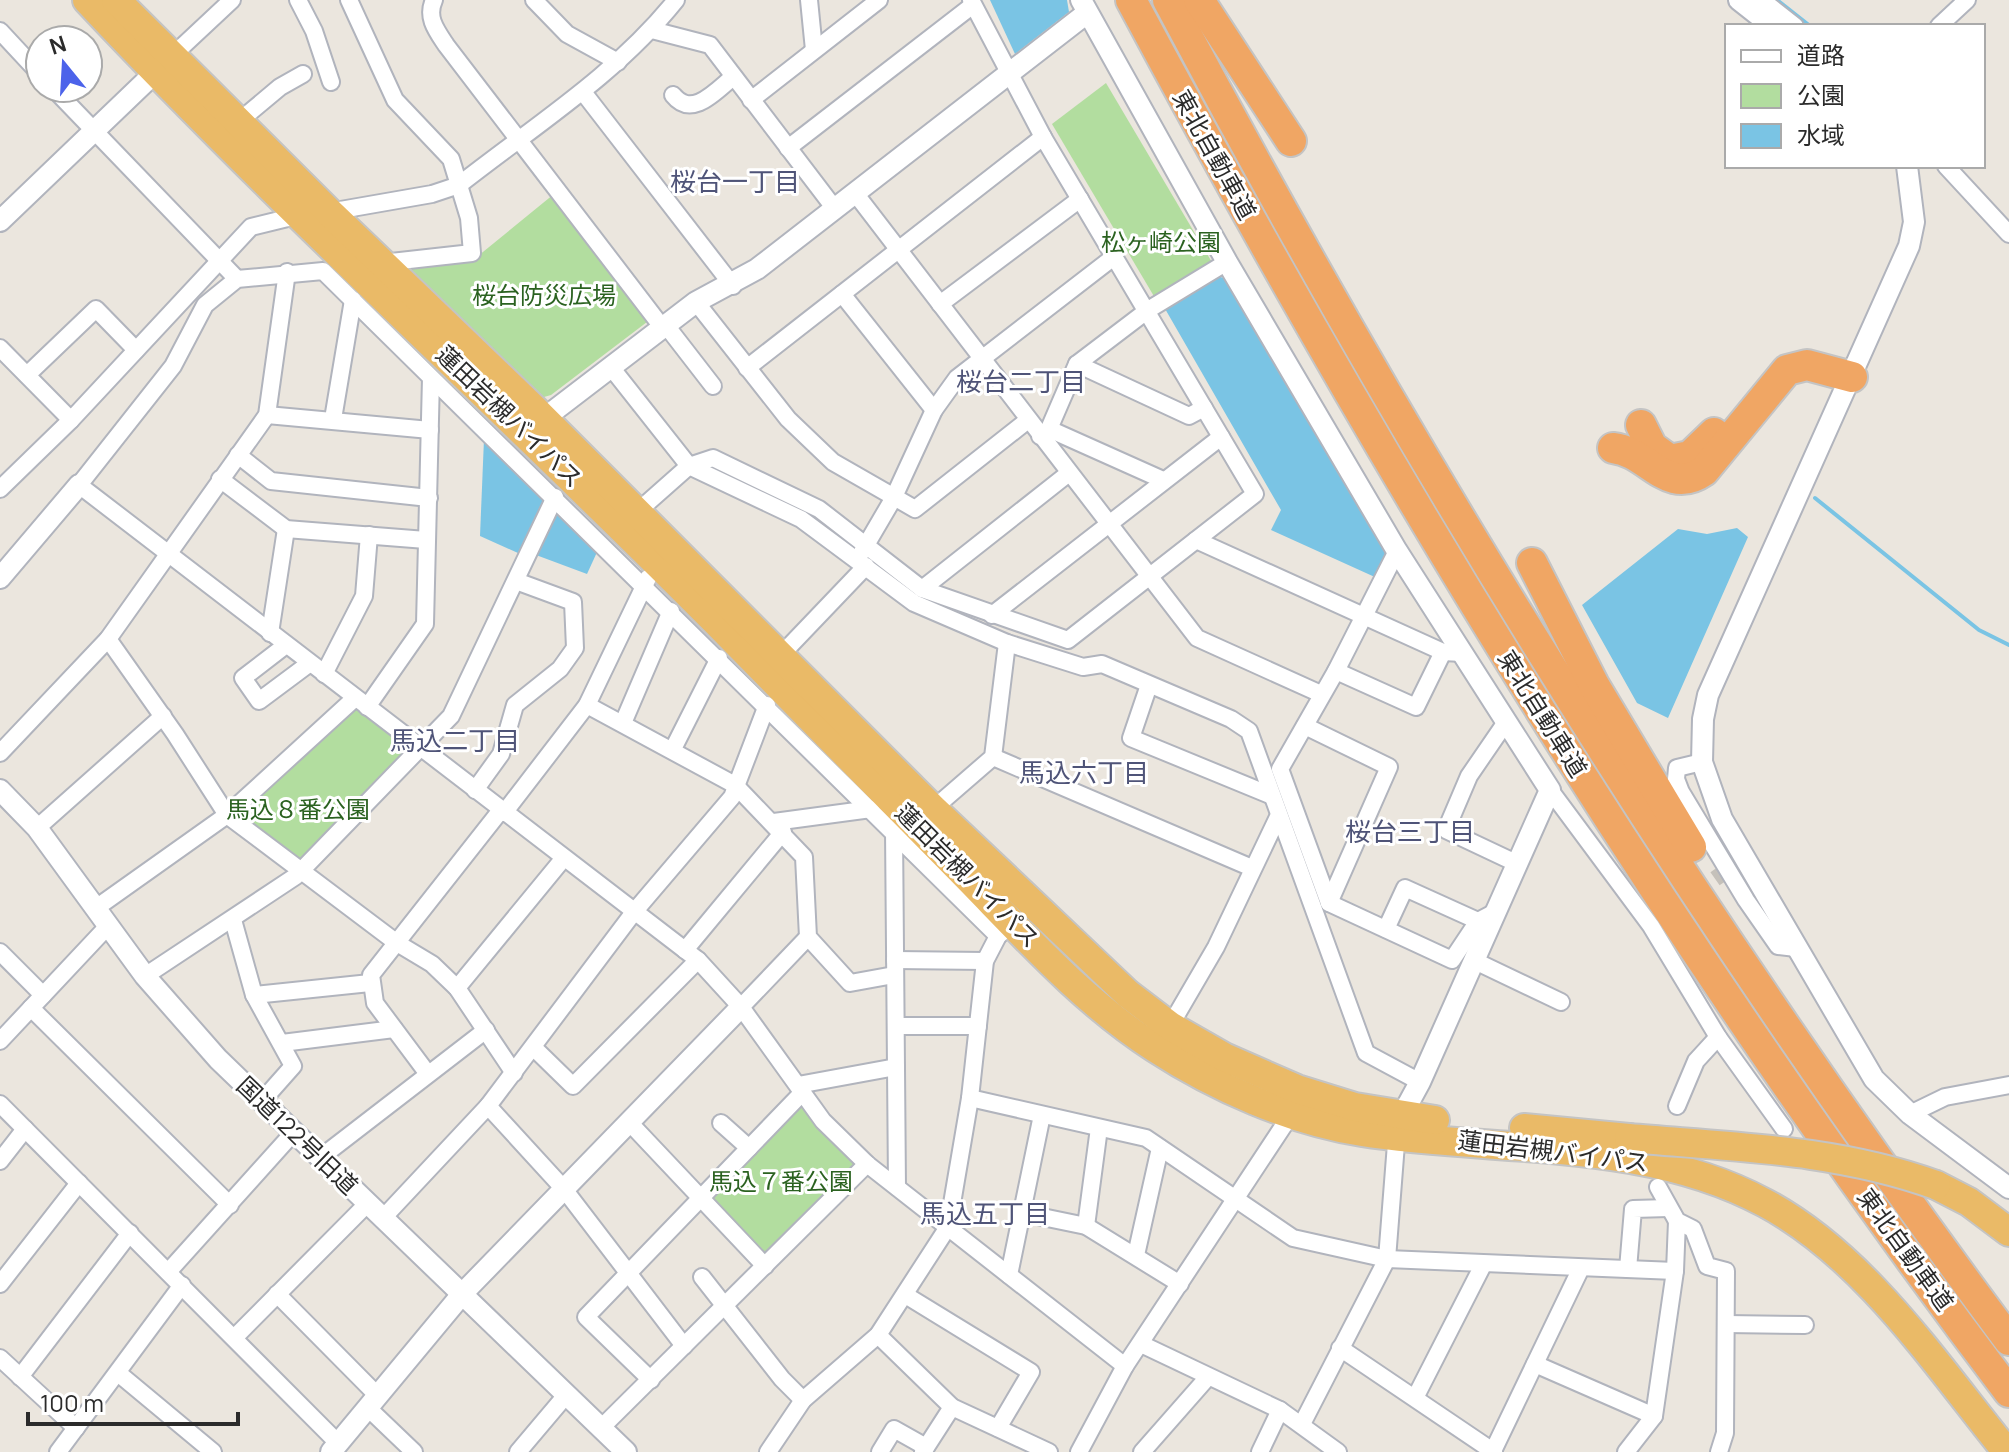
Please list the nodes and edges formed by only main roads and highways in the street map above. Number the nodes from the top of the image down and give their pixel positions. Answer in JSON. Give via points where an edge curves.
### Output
{"nodes":[{"id":1,"x":87,"y":0,"type":"edge"},
{"id":2,"x":116,"y":0,"type":"edge"},
{"id":3,"x":1131,"y":0,"type":"edge"},
{"id":4,"x":1168,"y":0,"type":"edge"},
{"id":5,"x":1199,"y":0,"type":"edge"},
{"id":6,"x":164,"y":64,"type":"junction"},
{"id":7,"x":1291,"y":141,"type":"dead end"},
{"id":8,"x":535,"y":425,"type":"junction"},
{"id":9,"x":1641,"y":425,"type":"dead end"},
{"id":10,"x":1613,"y":448,"type":"dead end"},
{"id":11,"x":1532,"y":563,"type":"dead end"},
{"id":12,"x":1014,"y":921,"type":"junction"},
{"id":13,"x":1760,"y":986,"type":"junction"},
{"id":14,"x":1398,"y":1127,"type":"junction"},
{"id":15,"x":2009,"y":1232,"type":"edge"},
{"id":16,"x":2009,"y":1340,"type":"edge"},
{"id":17,"x":2009,"y":1392,"type":"edge"},
{"id":18,"x":2007,"y":1452,"type":"edge"}],
"edges":[{"from":1,"to":6,"type":"highway","name":"蓮田岩槻バイパス"},
{"from":2,"to":6,"type":"highway","name":"蓮田岩槻バイパス"},
{"from":3,"to":17,"type":"highway","name":"東北自動車道","via":[[1360,414],[1542,715],[1737,1012]]},
{"from":4,"to":13,"type":"highway","name":"東北自動車道","via":[[1336,309],[1427,463],[1584,721]]},
{"from":5,"to":7,"type":"highway"},
{"from":6,"to":8,"type":"highway","name":"蓮田岩槻バイパス","via":[[237,123],[382,263]]},
{"from":6,"to":8,"type":"highway","name":"蓮田岩槻バイパス","via":[[300,215]]},
{"from":8,"to":12,"type":"highway","name":"蓮田岩槻バイパス","via":[[650,574]]},
{"from":8,"to":12,"type":"highway","name":"蓮田岩槻バイパス","via":[[637,512],[933,809]]},
{"from":9,"to":10,"type":"highway","via":[[1652,447],[1680,461],[1699,450],[1758,376],[1787,350],[1826,354],[1852,377],[1807,365],[1787,370],[1704,471],[1686,481],[1667,478],[1628,450]]},
{"from":11,"to":13,"type":"highway","via":[[1594,685],[1715,887]]},
{"from":12,"to":14,"type":"highway","name":"蓮田岩槻バイパス","via":[[1224,1057]]},
{"from":12,"to":14,"type":"highway","name":"蓮田岩槻バイパス","via":[[1126,1028],[1178,1062],[1289,1112],[1356,1131]]},
{"from":13,"to":16,"type":"highway","name":"東北自動車道"},
{"from":14,"to":15,"type":"highway","name":"蓮田岩槻バイパス","bridge":true,"via":[[1629,1138],[1853,1160],[1936,1185]]},
{"from":14,"to":18,"type":"highway","name":"蓮田岩槻バイパス","via":[[1664,1166],[1767,1203],[1835,1253],[1886,1304]]}]}
